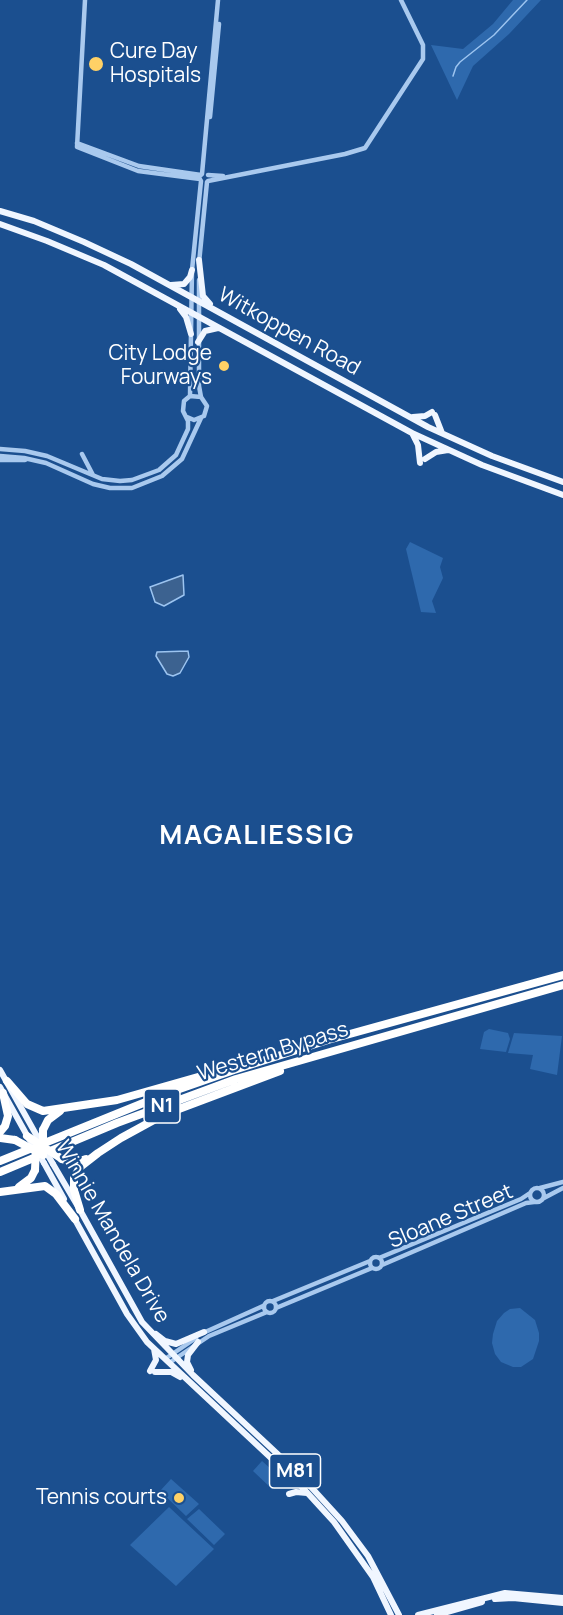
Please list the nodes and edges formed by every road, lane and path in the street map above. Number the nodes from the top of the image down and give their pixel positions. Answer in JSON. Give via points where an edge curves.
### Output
{"nodes":[{"id":1,"x":86,"y":0,"type":"edge"},
{"id":2,"x":219,"y":0,"type":"edge"},
{"id":3,"x":400,"y":0,"type":"edge"},
{"id":4,"x":204,"y":177,"type":"junction"},
{"id":5,"x":0,"y":206,"type":"edge"},
{"id":6,"x":0,"y":211,"type":"edge"},
{"id":7,"x":34,"y":221,"type":"junction"},
{"id":8,"x":0,"y":224,"type":"edge"},
{"id":9,"x":199,"y":260,"type":"junction"},
{"id":10,"x":192,"y":270,"type":"junction"},
{"id":11,"x":170,"y":285,"type":"junction"},
{"id":12,"x":191,"y":297,"type":"junction"},
{"id":13,"x":170,"y":301,"type":"junction"},
{"id":14,"x":199,"y":301,"type":"junction"},
{"id":15,"x":191,"y":312,"type":"junction"},
{"id":16,"x":199,"y":316,"type":"junction"},
{"id":17,"x":237,"y":322,"type":"junction"},
{"id":18,"x":219,"y":328,"type":"junction"},
{"id":19,"x":191,"y":334,"type":"junction"},
{"id":20,"x":198,"y":342,"type":"junction"},
{"id":21,"x":190,"y":396,"type":"junction"},
{"id":22,"x":201,"y":397,"type":"junction"},
{"id":23,"x":187,"y":417,"type":"junction"},
{"id":24,"x":410,"y":417,"type":"junction"},
{"id":25,"x":201,"y":418,"type":"junction"},
{"id":26,"x":412,"y":433,"type":"junction"},
{"id":27,"x":442,"y":433,"type":"junction"},
{"id":28,"x":0,"y":449,"type":"edge"},
{"id":29,"x":449,"y":450,"type":"junction"},
{"id":30,"x":82,"y":454,"type":"dead end"},
{"id":31,"x":0,"y":458,"type":"edge"},
{"id":32,"x":93,"y":476,"type":"junction"},
{"id":33,"x":563,"y":482,"type":"edge"},
{"id":34,"x":563,"y":495,"type":"edge"},
{"id":35,"x":563,"y":975,"type":"edge"},
{"id":36,"x":563,"y":985,"type":"edge"},
{"id":37,"x":328,"y":1040,"type":"junction"},
{"id":38,"x":329,"y":1053,"type":"junction"},
{"id":39,"x":0,"y":1070,"type":"edge"},
{"id":40,"x":7,"y":1081,"type":"junction"},
{"id":41,"x":2,"y":1090,"type":"edge"},
{"id":42,"x":67,"y":1108,"type":"junction"},
{"id":43,"x":39,"y":1131,"type":"junction"},
{"id":44,"x":0,"y":1132,"type":"edge"},
{"id":45,"x":27,"y":1136,"type":"joint"},
{"id":46,"x":0,"y":1138,"type":"edge"},
{"id":47,"x":39,"y":1148,"type":"junction"},
{"id":48,"x":98,"y":1153,"type":"junction"},
{"id":49,"x":0,"y":1161,"type":"edge"},
{"id":50,"x":49,"y":1165,"type":"junction"},
{"id":51,"x":0,"y":1172,"type":"edge"},
{"id":52,"x":563,"y":1182,"type":"edge"},
{"id":53,"x":540,"y":1188,"type":"junction"},
{"id":54,"x":563,"y":1188,"type":"edge"},
{"id":55,"x":12,"y":1190,"type":"junction"},
{"id":56,"x":0,"y":1192,"type":"edge"},
{"id":57,"x":530,"y":1193,"type":"junction"},
{"id":58,"x":544,"y":1198,"type":"junction"},
{"id":59,"x":516,"y":1201,"type":"junction"},
{"id":60,"x":534,"y":1202,"type":"junction"},
{"id":61,"x":521,"y":1206,"type":"junction"},
{"id":62,"x":502,"y":1207,"type":"junction"},
{"id":63,"x":512,"y":1209,"type":"junction"},
{"id":64,"x":81,"y":1210,"type":"junction"},
{"id":65,"x":493,"y":1217,"type":"junction"},
{"id":66,"x":75,"y":1219,"type":"junction"},
{"id":67,"x":469,"y":1221,"type":"junction"},
{"id":68,"x":379,"y":1258,"type":"junction"},
{"id":69,"x":370,"y":1260,"type":"junction"},
{"id":70,"x":382,"y":1265,"type":"junction"},
{"id":71,"x":372,"y":1268,"type":"junction"},
{"id":72,"x":273,"y":1301,"type":"junction"},
{"id":73,"x":263,"y":1306,"type":"junction"},
{"id":74,"x":276,"y":1308,"type":"junction"},
{"id":75,"x":267,"y":1312,"type":"junction"},
{"id":76,"x":142,"y":1322,"type":"junction"},
{"id":77,"x":204,"y":1332,"type":"junction"},
{"id":78,"x":198,"y":1342,"type":"junction"},
{"id":79,"x":154,"y":1348,"type":"junction"},
{"id":80,"x":174,"y":1356,"type":"junction"},
{"id":81,"x":167,"y":1361,"type":"junction"},
{"id":82,"x":193,"y":1376,"type":"junction"},
{"id":83,"x":197,"y":1390,"type":"junction"},
{"id":84,"x":289,"y":1465,"type":"junction"},
{"id":85,"x":310,"y":1491,"type":"junction"},
{"id":86,"x":289,"y":1494,"type":"dead end"},
{"id":87,"x":563,"y":1598,"type":"edge"},
{"id":88,"x":392,"y":1601,"type":"junction"},
{"id":89,"x":563,"y":1603,"type":"edge"},
{"id":90,"x":391,"y":1615,"type":"edge"},
{"id":91,"x":399,"y":1615,"type":"edge"},
{"id":92,"x":405,"y":1615,"type":"edge"},
{"id":93,"x":417,"y":1615,"type":"edge"},
{"id":94,"x":437,"y":1615,"type":"edge"}],
"edges":[{"from":1,"to":4,"type":"street","via":[[78,145],[139,166]]},
{"from":2,"to":4,"type":"street"},
{"from":3,"to":4,"type":"street","via":[[423,54],[421,63],[364,149],[237,176]]},
{"from":4,"to":9,"type":"street"},
{"from":4,"to":10,"type":"street"},
{"from":5,"to":7,"type":"main road"},
{"from":6,"to":7,"type":"main road","name":"Witkoppen Road"},
{"from":7,"to":11,"type":"main road","name":"Witkoppen Road"},
{"from":8,"to":13,"type":"main road","name":"Witkoppen Road","via":[[79,254]]},
{"from":9,"to":14,"type":"street"},
{"from":9,"to":17,"type":"main road","via":[[205,299]]},
{"from":10,"to":11,"type":"main road","via":[[184,284]]},
{"from":10,"to":12,"type":"street"},
{"from":11,"to":12,"type":"main road","name":"Witkoppen Road"},
{"from":12,"to":14,"type":"main road","name":"Witkoppen Road"},
{"from":12,"to":15,"type":"street"},
{"from":13,"to":15,"type":"main road","name":"Witkoppen Road"},
{"from":13,"to":19,"type":"main road","via":[[185,314]]},
{"from":14,"to":16,"type":"street"},
{"from":14,"to":17,"type":"main road","name":"Witkoppen Road"},
{"from":15,"to":16,"type":"main road","name":"Witkoppen Road"},
{"from":15,"to":19,"type":"street"},
{"from":16,"to":18,"type":"main road","name":"Witkoppen Road"},
{"from":16,"to":20,"type":"street"},
{"from":17,"to":24,"type":"main road","name":"Witkoppen Road"},
{"from":18,"to":20,"type":"main road","via":[[205,331]]},
{"from":18,"to":26,"type":"main road","name":"Witkoppen Road"},
{"from":19,"to":21,"type":"street"},
{"from":20,"to":22,"type":"street"},
{"from":21,"to":22,"type":"street"},
{"from":21,"to":23,"type":"street","via":[[183,404]]},
{"from":22,"to":25,"type":"street","via":[[207,406]]},
{"from":23,"to":25,"type":"street"},
{"from":23,"to":32,"type":"street","via":[[188,433],[181,448],[159,470],[120,482]]},
{"from":24,"to":27,"type":"main road","name":"Witkoppen Road"},
{"from":24,"to":27,"type":"main road","via":[[434,414]]},
{"from":25,"to":31,"type":"street","via":[[182,459],[162,476],[143,485],[121,489],[93,484],[55,466],[24,458]]},
{"from":26,"to":29,"type":"main road","name":"Witkoppen Road"},
{"from":26,"to":29,"type":"main road","via":[[422,461],[436,452]]},
{"from":27,"to":33,"type":"main road","name":"Witkoppen Road"},
{"from":28,"to":32,"type":"street","via":[[47,456]]},
{"from":29,"to":34,"type":"main road","name":"Witkoppen Road"},
{"from":30,"to":32,"type":"street"},
{"from":35,"to":37,"type":"highway","name":"Western Bypass","number":"N1"},
{"from":36,"to":38,"type":"highway","name":"Western Bypass","number":"N1"},
{"from":37,"to":42,"type":"highway","via":[[117,1100]]},
{"from":37,"to":49,"type":"highway","name":"Western Bypass","number":"N1","via":[[168,1093]]},
{"from":38,"to":48,"type":"highway","via":[[163,1115]]},
{"from":38,"to":51,"type":"highway","name":"Western Bypass","number":"N1","via":[[182,1098]]},
{"from":39,"to":40,"type":"main road","name":"Winnie Mandela Drive"},
{"from":40,"to":42,"type":"highway","via":[[34,1109]]},
{"from":40,"to":43,"type":"main road","name":"Winnie Mandela Drive"},
{"from":41,"to":44,"type":"highway","via":[[8,1116]]},
{"from":41,"to":45,"type":"main road","name":"Winnie Mandela Drive"},
{"from":42,"to":43,"type":"highway"},
{"from":43,"to":47,"type":"highway","bridge":true},
{"from":45,"to":47,"type":"highway","bridge":true},
{"from":46,"to":47,"type":"highway","bridge":true},
{"from":47,"to":48,"type":"highway","bridge":true,"via":[[62,1160],[77,1162]]},
{"from":47,"to":50,"type":"highway","bridge":true},
{"from":47,"to":55,"type":"highway","bridge":true,"via":[[35,1170],[27,1182]]},
{"from":48,"to":64,"type":"highway","via":[[74,1176]]},
{"from":50,"to":64,"type":"main road","name":"Winnie Mandela Drive","number":"M81"},
{"from":50,"to":66,"type":"main road","name":"Winnie Mandela Drive","number":"M81"},
{"from":52,"to":53,"type":"street","name":"Sloane Street"},
{"from":53,"to":57,"type":"street"},
{"from":53,"to":58,"type":"street"},
{"from":54,"to":58,"type":"street","name":"Sloane Street"},
{"from":55,"to":56,"type":"highway"},
{"from":55,"to":66,"type":"highway","via":[[50,1188]]},
{"from":57,"to":59,"type":"street","name":"Sloane Street"},
{"from":57,"to":60,"type":"street"},
{"from":58,"to":60,"type":"street"},
{"from":59,"to":61,"type":"street"},
{"from":59,"to":62,"type":"street","name":"Sloane Street"},
{"from":60,"to":61,"type":"street","name":"Sloane Street"},
{"from":61,"to":63,"type":"street","name":"Sloane Street"},
{"from":62,"to":63,"type":"street"},
{"from":62,"to":67,"type":"street","name":"Sloane Street"},
{"from":63,"to":65,"type":"street","name":"Sloane Street"},
{"from":64,"to":76,"type":"main road","name":"Winnie Mandela Drive","number":"M81"},
{"from":65,"to":67,"type":"street"},
{"from":65,"to":70,"type":"street","name":"Sloane Street"},
{"from":66,"to":79,"type":"main road","name":"Winnie Mandela Drive","number":"M81","via":[[127,1314]]},
{"from":67,"to":68,"type":"street","name":"Sloane Street"},
{"from":68,"to":69,"type":"street"},
{"from":68,"to":70,"type":"street"},
{"from":69,"to":71,"type":"street"},
{"from":69,"to":72,"type":"street","name":"Sloane Street"},
{"from":70,"to":71,"type":"street"},
{"from":71,"to":74,"type":"street","name":"Sloane Street"},
{"from":72,"to":73,"type":"street"},
{"from":72,"to":74,"type":"street"},
{"from":73,"to":75,"type":"street"},
{"from":73,"to":77,"type":"street"},
{"from":74,"to":75,"type":"street"},
{"from":75,"to":78,"type":"street"},
{"from":76,"to":77,"type":"main road","via":[[172,1344]]},
{"from":76,"to":80,"type":"main road","name":"Winnie Mandela Drive","number":"M81"},
{"from":77,"to":80,"type":"street"},
{"from":78,"to":80,"type":"street"},
{"from":78,"to":82,"type":"main road","via":[[187,1359]]},
{"from":79,"to":81,"type":"main road","name":"Winnie Mandela Drive","number":"M81"},
{"from":79,"to":83,"type":"main road","via":[[153,1372],[171,1372]]},
{"from":80,"to":81,"type":"street"},
{"from":80,"to":82,"type":"main road","name":"Winnie Mandela Drive","number":"M81"},
{"from":81,"to":83,"type":"main road","name":"Winnie Mandela Drive","number":"M81"},
{"from":82,"to":84,"type":"main road","name":"Winnie Mandela Drive","number":"M81"},
{"from":83,"to":85,"type":"main road","name":"Winnie Mandela Drive","number":"M81"},
{"from":84,"to":85,"type":"main road","name":"Winnie Mandela Drive","number":"M81"},
{"from":84,"to":85,"type":"main road","via":[[314,1466]]},
{"from":85,"to":86,"type":"main road"},
{"from":85,"to":88,"type":"main road","name":"Winnie Mandela Drive","number":"M81","via":[[356,1538]]},
{"from":85,"to":90,"type":"main road","name":"Winnie Mandela Drive","number":"M81","via":[[363,1562]]},
{"from":87,"to":93,"type":"main road","via":[[505,1593]]},
{"from":88,"to":91,"type":"main road","name":"Winnie Mandela Drive","number":"M81"},
{"from":88,"to":92,"type":"main road"},
{"from":89,"to":94,"type":"main road","via":[[501,1598]]}]}
